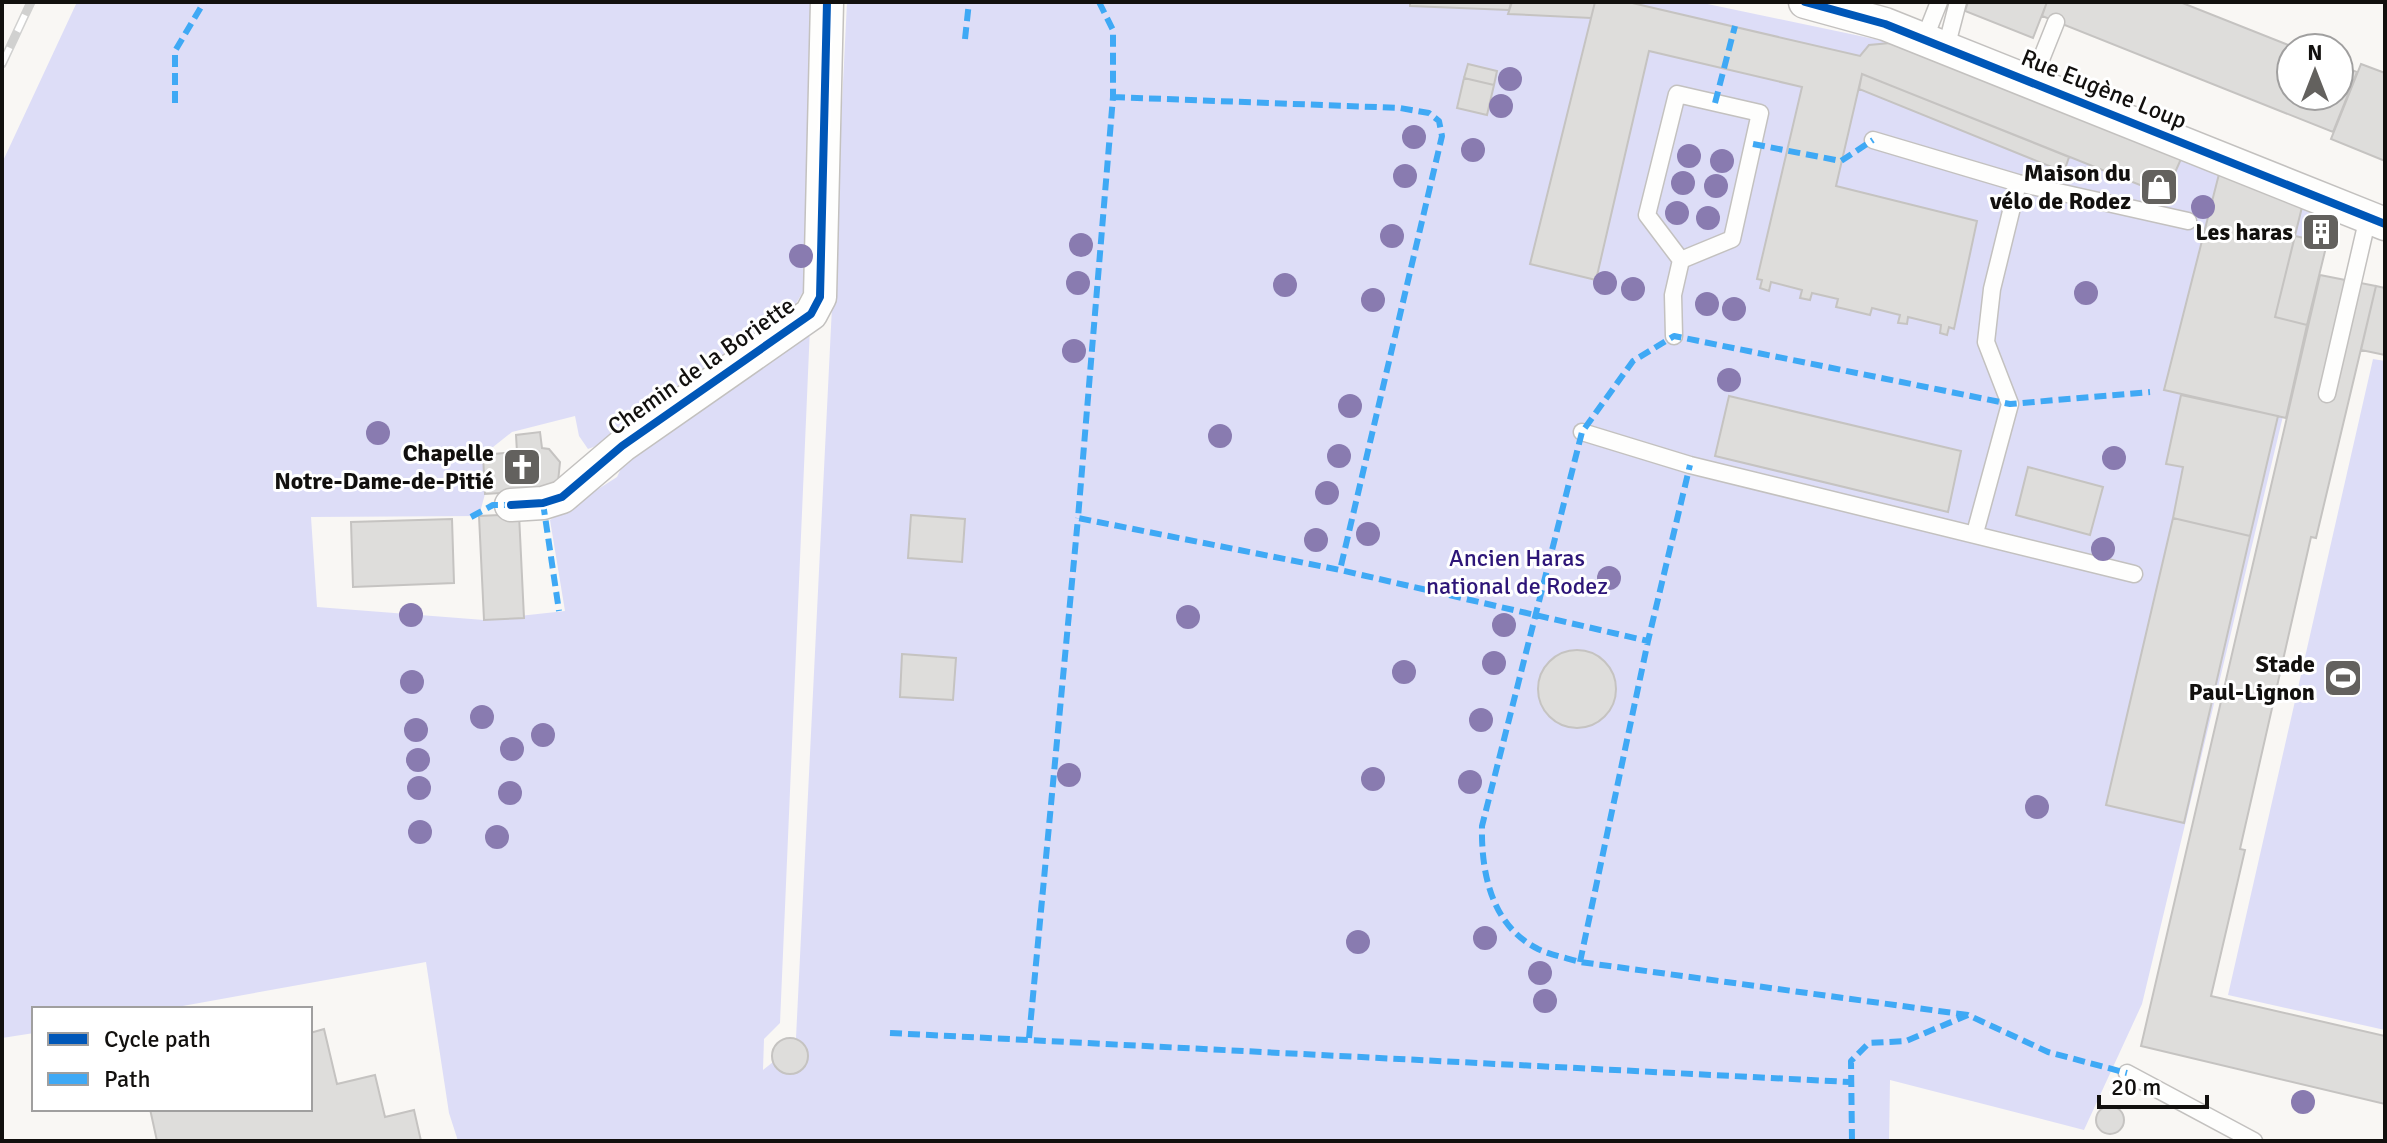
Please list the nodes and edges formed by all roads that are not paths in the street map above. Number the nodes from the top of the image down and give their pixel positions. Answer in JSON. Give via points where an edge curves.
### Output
{"nodes":[{"id":1,"x":827,"y":2,"type":"edge"},
{"id":2,"x":1805,"y":2,"type":"edge"},
{"id":3,"x":1939,"y":2,"type":"edge"},
{"id":4,"x":1958,"y":2,"type":"edge"},
{"id":5,"x":2056,"y":22,"type":"dead end"},
{"id":6,"x":1935,"y":44,"type":"junction"},
{"id":7,"x":2032,"y":82,"type":"junction"},
{"id":8,"x":1873,"y":140,"type":"dead end"},
{"id":9,"x":2018,"y":183,"type":"junction"},
{"id":10,"x":2377,"y":220,"type":"edge"},
{"id":11,"x":2188,"y":221,"type":"dead end"},
{"id":12,"x":1681,"y":260,"type":"junction"},
{"id":13,"x":1674,"y":336,"type":"dead end"},
{"id":14,"x":2327,"y":394,"type":"dead end"},
{"id":15,"x":1582,"y":432,"type":"dead end"},
{"id":16,"x":511,"y":505,"type":"dead end"},
{"id":17,"x":1975,"y":533,"type":"junction"},
{"id":18,"x":2134,"y":574,"type":"dead end"},
{"id":19,"x":2127,"y":1073,"type":"dead end"},
{"id":20,"x":2254,"y":1141,"type":"edge"}],
"edges":[{"from":1,"to":16,"type":"street","name":"Chemin de la Boriette","via":[[820,297],[811,314],[622,446],[562,497]]},
{"from":2,"to":6,"type":"street","name":"Rue Eugène Loup"},
{"from":3,"to":6,"type":"lane"},
{"from":4,"to":6,"type":"lane"},
{"from":5,"to":7,"type":"lane"},
{"from":6,"to":7,"type":"street","name":"Rue Eugène Loup"},
{"from":7,"to":10,"type":"street","name":"Rue Eugène Loup"},
{"from":8,"to":9,"type":"lane"},
{"from":9,"to":11,"type":"lane"},
{"from":9,"to":17,"type":"lane","via":[[1992,289],[1986,342],[2010,404]]},
{"from":10,"to":14,"type":"lane"},
{"from":12,"to":12,"type":"lane","via":[[1732,239],[1760,113],[1677,94],[1647,215]]},
{"from":12,"to":13,"type":"lane","via":[[1673,295]]},
{"from":15,"to":17,"type":"lane","via":[[1690,465]]},
{"from":17,"to":18,"type":"lane"},
{"from":19,"to":20,"type":"lane"}]}
